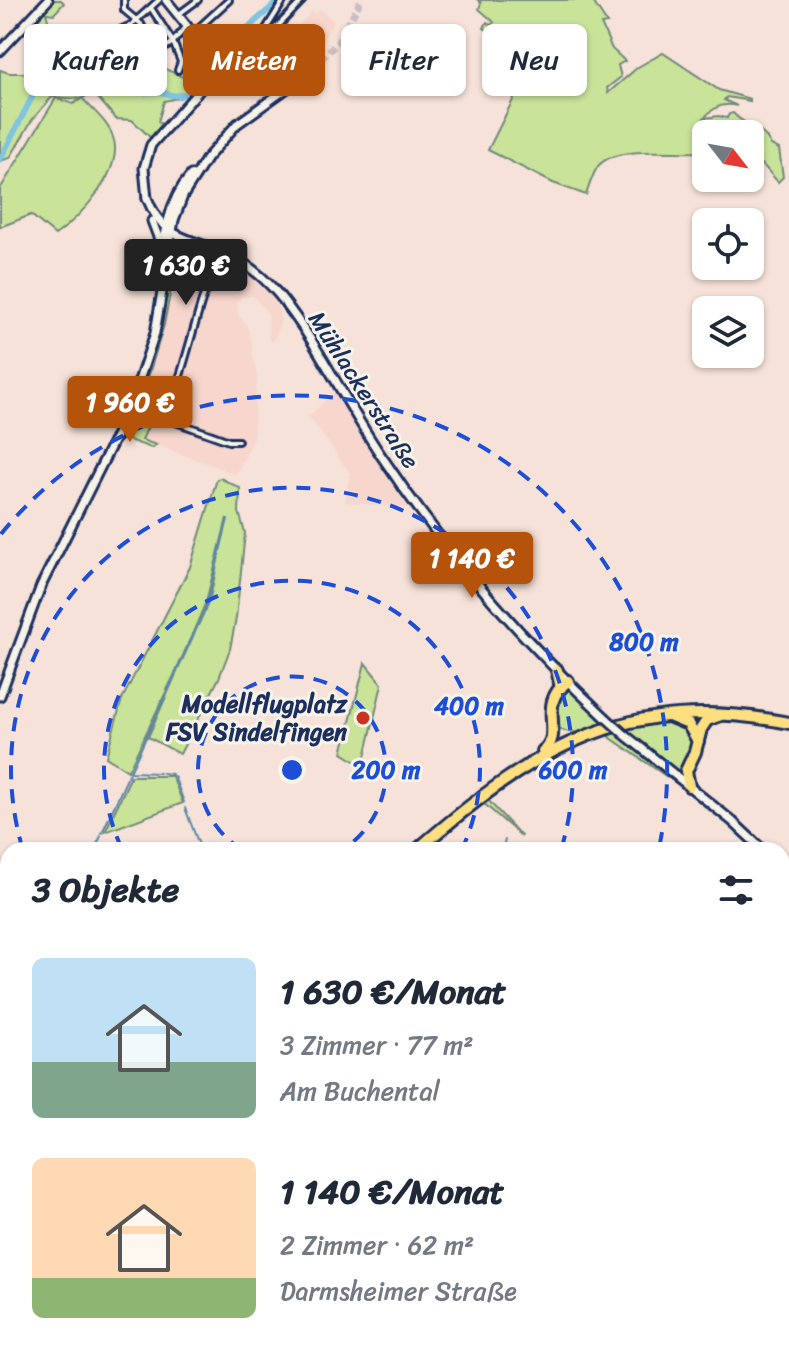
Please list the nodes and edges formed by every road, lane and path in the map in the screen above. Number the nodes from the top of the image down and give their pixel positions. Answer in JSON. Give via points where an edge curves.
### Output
{"nodes":[{"id":1,"x":48,"y":0,"type":"edge"},
{"id":2,"x":124,"y":0,"type":"edge"},
{"id":3,"x":159,"y":0,"type":"edge"},
{"id":4,"x":166,"y":0,"type":"edge"},
{"id":5,"x":198,"y":0,"type":"edge"},
{"id":6,"x":229,"y":0,"type":"edge"},
{"id":7,"x":284,"y":0,"type":"edge"},
{"id":8,"x":303,"y":0,"type":"edge"},
{"id":9,"x":151,"y":8,"type":"junction"},
{"id":10,"x":177,"y":16,"type":"junction"},
{"id":11,"x":138,"y":20,"type":"junction"},
{"id":12,"x":132,"y":24,"type":"edge"},
{"id":13,"x":140,"y":24,"type":"edge"},
{"id":14,"x":183,"y":24,"type":"edge"},
{"id":15,"x":198,"y":24,"type":"edge"},
{"id":16,"x":269,"y":24,"type":"edge"},
{"id":17,"x":279,"y":24,"type":"edge"},
{"id":18,"x":183,"y":35,"type":"edge"},
{"id":19,"x":173,"y":42,"type":"junction"},
{"id":20,"x":167,"y":46,"type":"edge"},
{"id":21,"x":0,"y":51,"type":"edge"},
{"id":22,"x":178,"y":70,"type":"dead end"},
{"id":23,"x":194,"y":96,"type":"edge"},
{"id":24,"x":274,"y":96,"type":"edge"},
{"id":25,"x":207,"y":158,"type":"junction"},
{"id":26,"x":171,"y":207,"type":"junction"},
{"id":27,"x":154,"y":219,"type":"junction"},
{"id":28,"x":170,"y":232,"type":"junction"},
{"id":29,"x":185,"y":241,"type":"junction"},
{"id":30,"x":218,"y":251,"type":"junction"},
{"id":31,"x":165,"y":256,"type":"junction"},
{"id":32,"x":129,"y":404,"type":"junction"},
{"id":33,"x":166,"y":419,"type":"junction"},
{"id":34,"x":238,"y":441,"type":"dead end"},
{"id":35,"x":557,"y":670,"type":"joint"},
{"id":36,"x":564,"y":687,"type":"junction"},
{"id":37,"x":0,"y":696,"type":"edge"},
{"id":38,"x":726,"y":714,"type":"junction"},
{"id":39,"x":665,"y":715,"type":"junction"},
{"id":40,"x":551,"y":722,"type":"junction"},
{"id":41,"x":789,"y":723,"type":"edge"},
{"id":42,"x":584,"y":736,"type":"junction"},
{"id":43,"x":698,"y":741,"type":"junction"},
{"id":44,"x":533,"y":761,"type":"junction"},
{"id":45,"x":682,"y":772,"type":"junction"},
{"id":46,"x":689,"y":786,"type":"joint"},
{"id":47,"x":426,"y":842,"type":"edge"},
{"id":48,"x":754,"y":842,"type":"edge"}],
"edges":[{"from":1,"to":21,"type":"street"},
{"from":2,"to":11,"type":"street","via":[[124,10]]},
{"from":3,"to":9,"type":"street"},
{"from":4,"to":10,"type":"street"},
{"from":5,"to":10,"type":"street"},
{"from":6,"to":15,"type":"street"},
{"from":7,"to":16,"type":"street"},
{"from":8,"to":17,"type":"street"},
{"from":9,"to":11,"type":"street"},
{"from":9,"to":19,"type":"street"},
{"from":10,"to":14,"type":"street"},
{"from":11,"to":12,"type":"street"},
{"from":11,"to":13,"type":"street"},
{"from":18,"to":19,"type":"street"},
{"from":19,"to":20,"type":"street"},
{"from":19,"to":22,"type":"street","via":[[181,62]]},
{"from":23,"to":27,"type":"street","via":[[151,145],[144,168]]},
{"from":24,"to":25,"type":"street","via":[[249,113]]},
{"from":25,"to":26,"type":"street"},
{"from":25,"to":28,"type":"street","via":[[183,196]]},
{"from":26,"to":27,"type":"street","via":[[164,218]]},
{"from":26,"to":28,"type":"street"},
{"from":27,"to":28,"type":"street"},
{"from":27,"to":31,"type":"street"},
{"from":28,"to":29,"type":"street","name":"Mühlackerstraße"},
{"from":28,"to":31,"type":"street"},
{"from":29,"to":30,"type":"street","name":"Mühlackerstraße"},
{"from":29,"to":31,"type":"street"},
{"from":30,"to":33,"type":"street"},
{"from":30,"to":35,"type":"street","name":"Mühlackerstraße","via":[[259,273],[289,308],[416,506]]},
{"from":31,"to":32,"type":"street","via":[[151,347]]},
{"from":32,"to":33,"type":"street"},
{"from":32,"to":37,"type":"street","via":[[37,597]]},
{"from":33,"to":34,"type":"street"},
{"from":35,"to":36,"type":"highway"},
{"from":36,"to":40,"type":"highway","via":[[550,707]]},
{"from":36,"to":45,"type":"street","bridge":true},
{"from":38,"to":39,"type":"highway"},
{"from":38,"to":41,"type":"highway"},
{"from":38,"to":43,"type":"highway","via":[[707,720]]},
{"from":39,"to":42,"type":"highway"},
{"from":39,"to":43,"type":"highway","via":[[688,724]]},
{"from":40,"to":42,"type":"highway","via":[[563,734]]},
{"from":40,"to":44,"type":"highway","via":[[551,743]]},
{"from":42,"to":44,"type":"highway"},
{"from":43,"to":45,"type":"highway"},
{"from":44,"to":47,"type":"highway"},
{"from":45,"to":46,"type":"highway"},
{"from":46,"to":48,"type":"street"}]}
